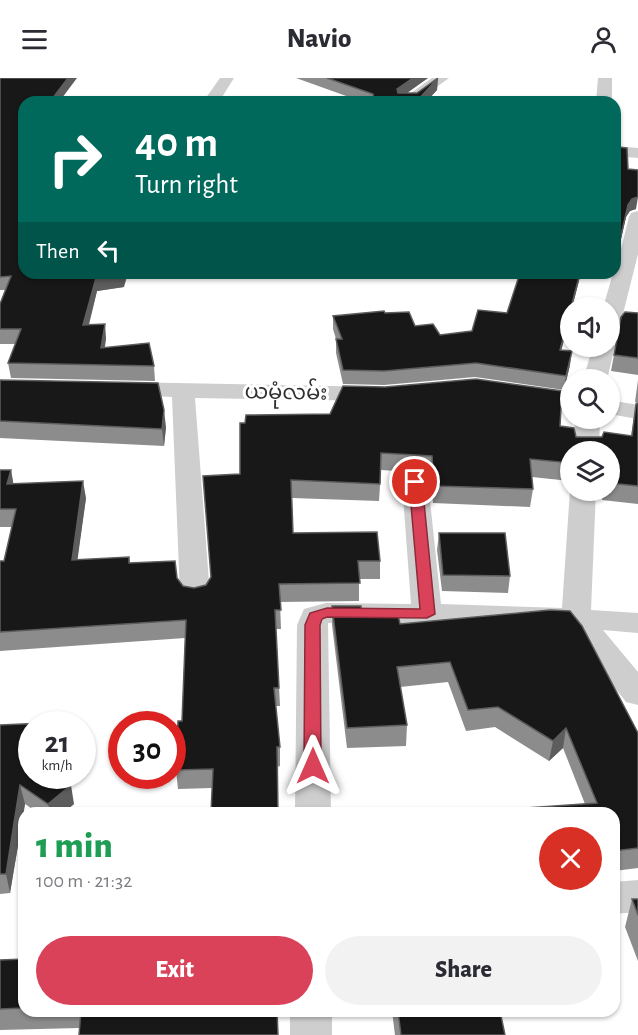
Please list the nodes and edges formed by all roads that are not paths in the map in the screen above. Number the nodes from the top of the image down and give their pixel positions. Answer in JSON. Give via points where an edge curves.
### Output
{"nodes":[{"id":1,"x":227,"y":78,"type":"edge"},
{"id":2,"x":442,"y":78,"type":"edge"},
{"id":3,"x":605,"y":78,"type":"edge"},
{"id":4,"x":215,"y":96,"type":"edge"},
{"id":5,"x":415,"y":96,"type":"edge"},
{"id":6,"x":604,"y":96,"type":"edge"},
{"id":7,"x":621,"y":152,"type":"edge"},
{"id":8,"x":638,"y":153,"type":"edge"},
{"id":9,"x":638,"y":217,"type":"edge"},
{"id":10,"x":617,"y":297,"type":"edge"},
{"id":11,"x":103,"y":389,"type":"edge"},
{"id":12,"x":183,"y":390,"type":"junction"},
{"id":13,"x":499,"y":390,"type":"edge"},
{"id":14,"x":407,"y":392,"type":"edge"},
{"id":15,"x":560,"y":399,"type":"edge"},
{"id":16,"x":620,"y":408,"type":"edge"},
{"id":17,"x":638,"y":412,"type":"edge"},
{"id":18,"x":415,"y":482,"type":"dead end"},
{"id":19,"x":582,"y":501,"type":"edge"},
{"id":20,"x":195,"y":595,"type":"edge"},
{"id":21,"x":427,"y":614,"type":"junction"},
{"id":22,"x":576,"y":618,"type":"junction"},
{"id":23,"x":638,"y":623,"type":"edge"},
{"id":24,"x":638,"y":694,"type":"edge"},
{"id":25,"x":313,"y":807,"type":"edge"},
{"id":26,"x":638,"y":896,"type":"edge"},
{"id":27,"x":620,"y":898,"type":"edge"},
{"id":28,"x":311,"y":1017,"type":"edge"},
{"id":29,"x":311,"y":1035,"type":"edge"}],
"edges":[{"from":1,"to":4,"type":"street"},
{"from":2,"to":5,"type":"street"},
{"from":3,"to":6,"type":"street"},
{"from":7,"to":8,"type":"street"},
{"from":9,"to":10,"type":"street"},
{"from":11,"to":12,"type":"street","name":"ယမုံလမ်း"},
{"from":12,"to":14,"type":"street","name":"ယမုံလမ်း"},
{"from":12,"to":20,"type":"street"},
{"from":13,"to":15,"type":"street"},
{"from":16,"to":17,"type":"street"},
{"from":18,"to":21,"type":"street"},
{"from":19,"to":22,"type":"street"},
{"from":21,"to":22,"type":"street"},
{"from":21,"to":25,"type":"street","via":[[315,616]]},
{"from":22,"to":23,"type":"street"},
{"from":22,"to":24,"type":"street"},
{"from":26,"to":27,"type":"street"},
{"from":28,"to":29,"type":"street"}]}
